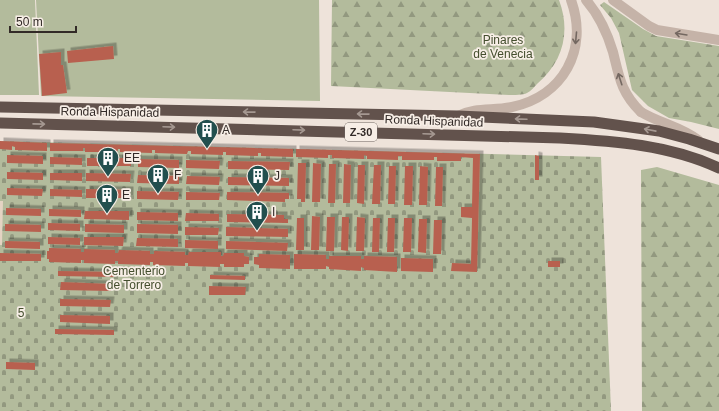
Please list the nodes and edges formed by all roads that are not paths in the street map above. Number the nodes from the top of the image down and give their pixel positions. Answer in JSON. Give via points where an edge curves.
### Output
{"nodes":[{"id":1,"x":571,"y":0,"type":"edge"},
{"id":2,"x":586,"y":0,"type":"edge"},
{"id":3,"x":613,"y":0,"type":"edge"},
{"id":4,"x":719,"y":40,"type":"edge"},
{"id":5,"x":0,"y":107,"type":"edge"},
{"id":6,"x":458,"y":116,"type":"junction"},
{"id":7,"x":0,"y":123,"type":"edge"},
{"id":8,"x":702,"y":143,"type":"junction"},
{"id":9,"x":719,"y":149,"type":"edge"},
{"id":10,"x":719,"y":168,"type":"edge"}],
"edges":[{"from":1,"to":6,"type":"street","one_way":true,"via":[[577,28],[575,49],[567,68],[554,86],[545,94],[526,103],[503,109],[471,110]]},
{"from":8,"to":2,"type":"street","one_way":true,"via":[[689,134],[641,112],[629,99],[620,81],[603,25]]},
{"from":4,"to":3,"type":"street","one_way":true,"via":[[657,30]]},
{"from":6,"to":5,"type":"highway","name":"Ronda Hispanidad","number":"Z-30","one_way":true},
{"from":8,"to":6,"type":"highway","name":"Ronda Hispanidad","number":"Z-30","one_way":true,"via":[[659,131],[614,124]]},
{"from":7,"to":10,"type":"highway","name":"Ronda Hispanidad","number":"Z-30","one_way":true,"via":[[588,139],[647,146]]},
{"from":8,"to":9,"type":"highway","name":"Ronda Hispanidad","number":"Z-30"}]}
